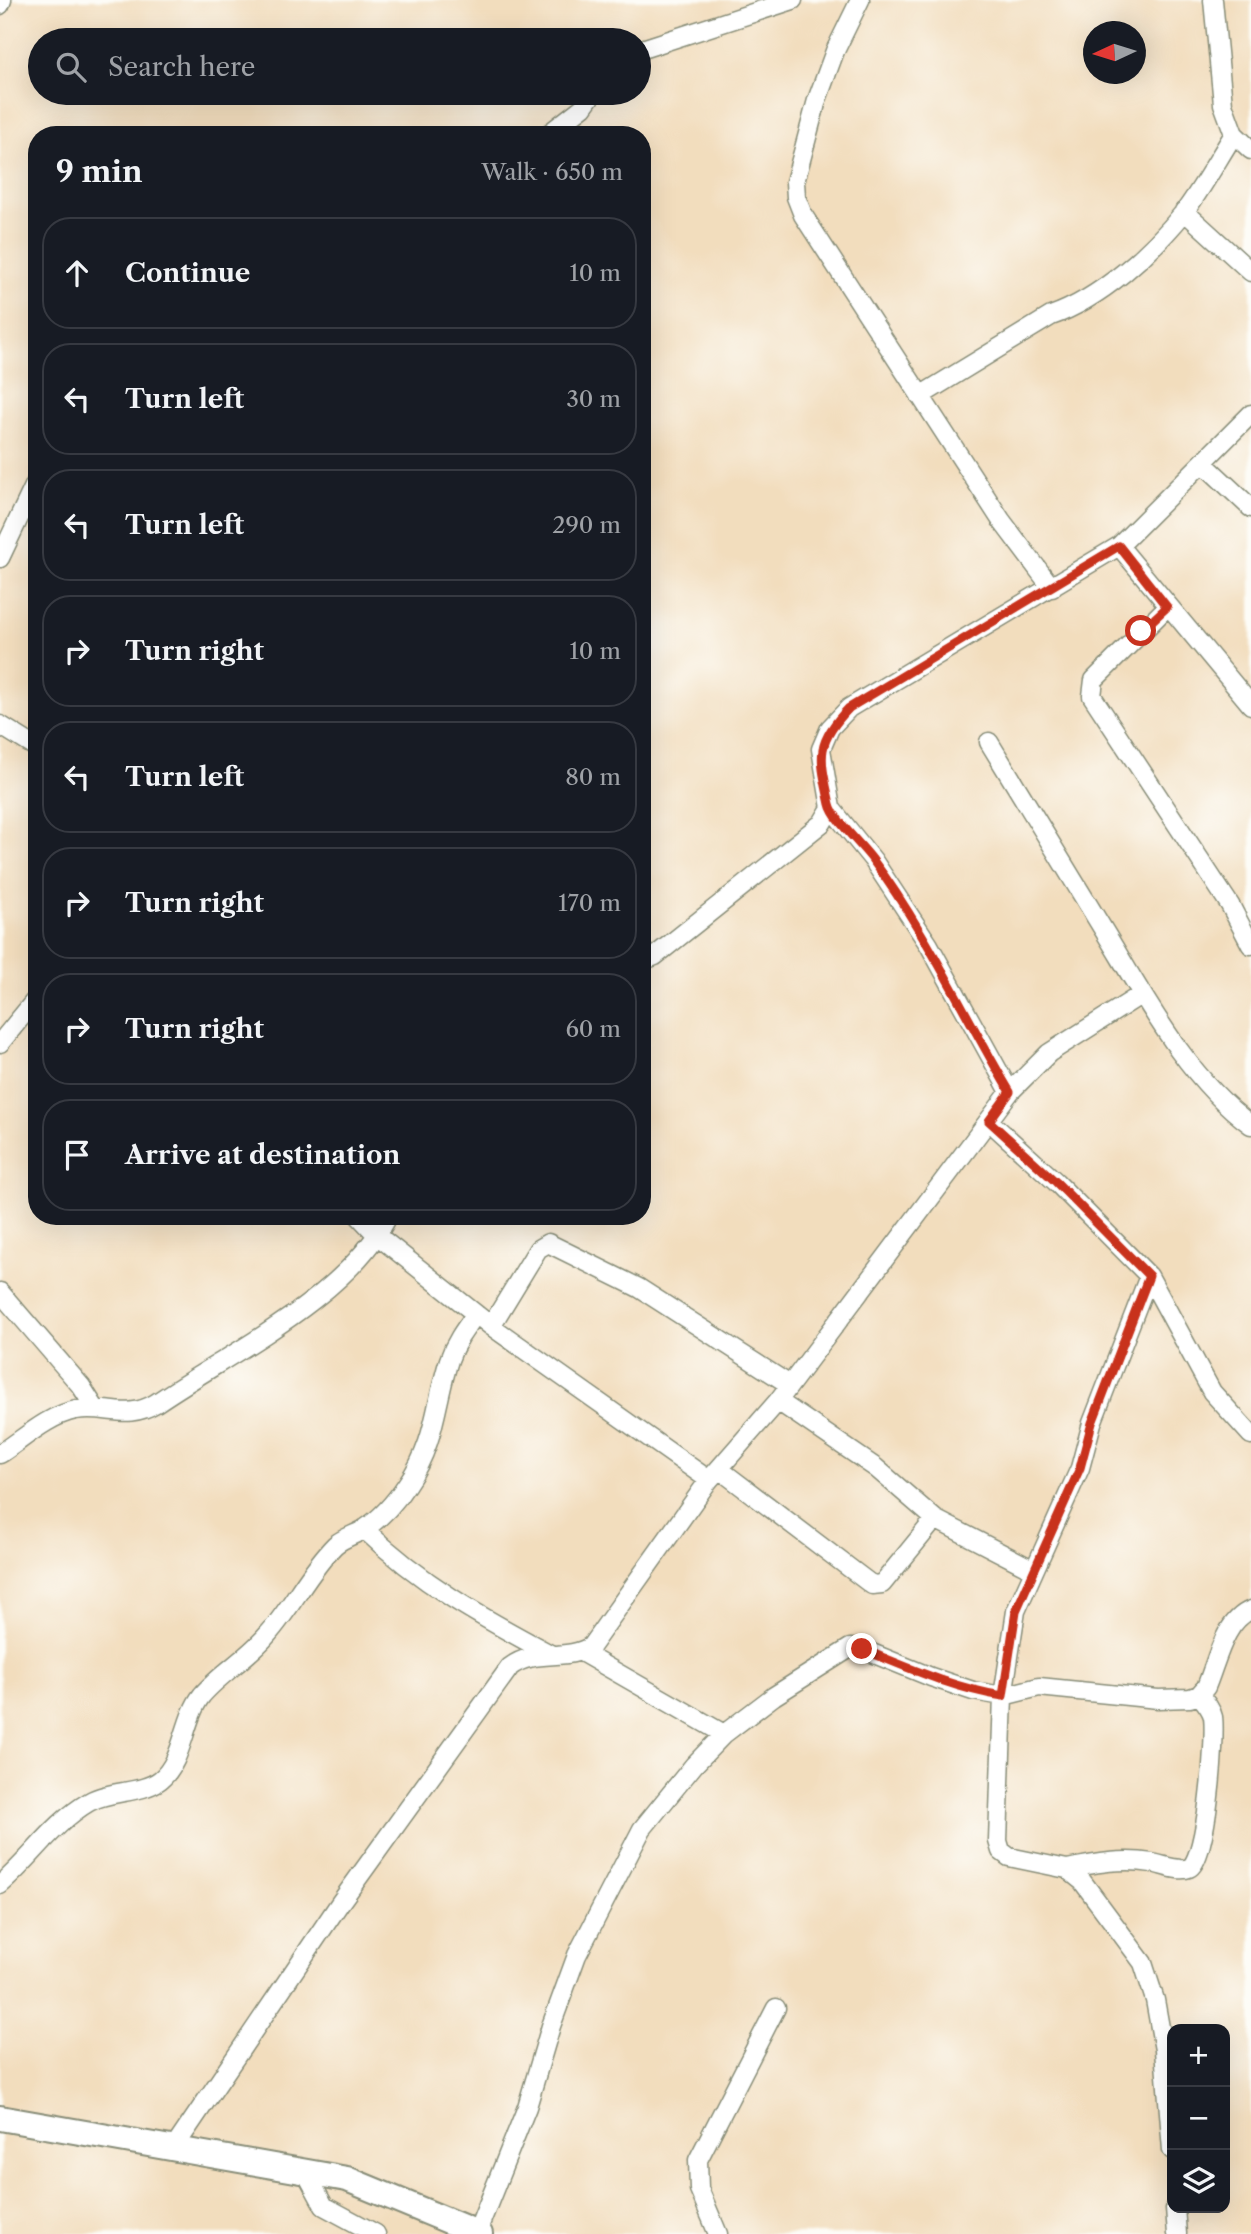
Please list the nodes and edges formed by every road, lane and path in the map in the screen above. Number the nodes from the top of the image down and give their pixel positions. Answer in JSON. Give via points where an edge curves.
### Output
{"nodes":[{"id":1,"x":2,"y":0,"type":"edge"},
{"id":2,"x":793,"y":0,"type":"edge"},
{"id":3,"x":860,"y":0,"type":"edge"},
{"id":4,"x":1213,"y":0,"type":"edge"},
{"id":5,"x":0,"y":5,"type":"edge"},
{"id":6,"x":651,"y":46,"type":"edge"},
{"id":7,"x":584,"y":105,"type":"edge"},
{"id":8,"x":559,"y":126,"type":"edge"},
{"id":9,"x":1234,"y":134,"type":"junction"},
{"id":10,"x":1251,"y":150,"type":"edge"},
{"id":11,"x":1184,"y":211,"type":"junction"},
{"id":12,"x":1251,"y":272,"type":"edge"},
{"id":13,"x":920,"y":396,"type":"junction"},
{"id":14,"x":1251,"y":414,"type":"edge"},
{"id":15,"x":1204,"y":464,"type":"junction"},
{"id":16,"x":28,"y":499,"type":"edge"},
{"id":17,"x":1251,"y":508,"type":"edge"},
{"id":18,"x":1119,"y":546,"type":"junction"},
{"id":19,"x":0,"y":558,"type":"edge"},
{"id":20,"x":1052,"y":588,"type":"junction"},
{"id":21,"x":1167,"y":607,"type":"junction"},
{"id":22,"x":1251,"y":705,"type":"edge"},
{"id":23,"x":0,"y":725,"type":"edge"},
{"id":24,"x":989,"y":741,"type":"dead end"},
{"id":25,"x":28,"y":742,"type":"edge"},
{"id":26,"x":831,"y":808,"type":"junction"},
{"id":27,"x":1251,"y":945,"type":"edge"},
{"id":28,"x":651,"y":958,"type":"edge"},
{"id":29,"x":1142,"y":994,"type":"junction"},
{"id":30,"x":28,"y":1009,"type":"edge"},
{"id":31,"x":0,"y":1043,"type":"edge"},
{"id":32,"x":1010,"y":1092,"type":"junction"},
{"id":33,"x":989,"y":1121,"type":"junction"},
{"id":34,"x":1251,"y":1125,"type":"edge"},
{"id":35,"x":368,"y":1225,"type":"edge"},
{"id":36,"x":384,"y":1225,"type":"edge"},
{"id":37,"x":378,"y":1236,"type":"junction"},
{"id":38,"x":1149,"y":1276,"type":"junction"},
{"id":39,"x":0,"y":1292,"type":"edge"},
{"id":40,"x":476,"y":1314,"type":"junction"},
{"id":41,"x":491,"y":1326,"type":"junction"},
{"id":42,"x":790,"y":1385,"type":"junction"},
{"id":43,"x":778,"y":1401,"type":"junction"},
{"id":44,"x":95,"y":1408,"type":"junction"},
{"id":45,"x":1251,"y":1435,"type":"edge"},
{"id":46,"x":0,"y":1454,"type":"edge"},
{"id":47,"x":714,"y":1475,"type":"junction"},
{"id":48,"x":935,"y":1519,"type":"junction"},
{"id":49,"x":364,"y":1529,"type":"junction"},
{"id":50,"x":1034,"y":1570,"type":"junction"},
{"id":51,"x":1251,"y":1610,"type":"edge"},
{"id":52,"x":581,"y":1652,"type":"junction"},
{"id":53,"x":550,"y":1654,"type":"junction"},
{"id":54,"x":1199,"y":1695,"type":"junction"},
{"id":55,"x":1003,"y":1696,"type":"junction"},
{"id":56,"x":724,"y":1734,"type":"junction"},
{"id":57,"x":1068,"y":1869,"type":"junction"},
{"id":58,"x":0,"y":1885,"type":"edge"},
{"id":59,"x":776,"y":2008,"type":"dead end"},
{"id":60,"x":1167,"y":2088,"type":"edge"},
{"id":61,"x":0,"y":2118,"type":"edge"},
{"id":62,"x":174,"y":2148,"type":"junction"},
{"id":63,"x":304,"y":2169,"type":"junction"},
{"id":64,"x":1175,"y":2213,"type":"edge"},
{"id":65,"x":478,"y":2233,"type":"edge"},
{"id":66,"x":376,"y":2234,"type":"edge"},
{"id":67,"x":718,"y":2234,"type":"edge"},
{"id":68,"x":1177,"y":2234,"type":"edge"}],
"edges":[{"from":1,"to":5,"type":"street"},
{"from":2,"to":6,"type":"street"},
{"from":3,"to":13,"type":"street","via":[[817,100],[795,183],[796,197],[803,215]]},
{"from":4,"to":9,"type":"street","via":[[1223,104]]},
{"from":7,"to":8,"type":"street"},
{"from":9,"to":10,"type":"street"},
{"from":9,"to":11,"type":"street"},
{"from":11,"to":12,"type":"street"},
{"from":11,"to":13,"type":"street","via":[[1098,294],[1051,316]]},
{"from":13,"to":20,"type":"street","via":[[1001,520]]},
{"from":14,"to":15,"type":"street"},
{"from":15,"to":17,"type":"street"},
{"from":15,"to":18,"type":"street"},
{"from":16,"to":19,"type":"street"},
{"from":18,"to":20,"type":"street"},
{"from":18,"to":21,"type":"street"},
{"from":20,"to":26,"type":"street","via":[[849,708],[830,728],[821,749]]},
{"from":21,"to":22,"type":"street"},
{"from":21,"to":27,"type":"street","via":[[1094,680],[1091,696],[1230,905]]},
{"from":23,"to":25,"type":"street"},
{"from":24,"to":29,"type":"street"},
{"from":26,"to":28,"type":"street","via":[[822,823]]},
{"from":26,"to":32,"type":"street","via":[[873,860],[929,945]]},
{"from":29,"to":32,"type":"street","via":[[1049,1053]]},
{"from":29,"to":34,"type":"street","via":[[1203,1080]]},
{"from":30,"to":31,"type":"street"},
{"from":32,"to":33,"type":"street"},
{"from":33,"to":38,"type":"street"},
{"from":33,"to":42,"type":"street"},
{"from":35,"to":37,"type":"street"},
{"from":36,"to":37,"type":"street"},
{"from":37,"to":40,"type":"street"},
{"from":37,"to":44,"type":"street","via":[[319,1295],[143,1411],[126,1414]]},
{"from":38,"to":45,"type":"street","via":[[1212,1392]]},
{"from":38,"to":50,"type":"street","via":[[1092,1423],[1080,1468]]},
{"from":39,"to":44,"type":"street","via":[[81,1385]]},
{"from":40,"to":41,"type":"street"},
{"from":40,"to":49,"type":"street","via":[[458,1337],[437,1420],[409,1482]]},
{"from":41,"to":42,"type":"street","via":[[538,1249],[548,1243],[639,1288]]},
{"from":41,"to":47,"type":"street"},
{"from":42,"to":43,"type":"street"},
{"from":43,"to":47,"type":"street"},
{"from":43,"to":48,"type":"street","via":[[876,1468]]},
{"from":44,"to":46,"type":"street","via":[[50,1420]]},
{"from":47,"to":48,"type":"street","via":[[872,1585],[883,1584]]},
{"from":47,"to":52,"type":"street","via":[[591,1646]]},
{"from":48,"to":50,"type":"street"},
{"from":49,"to":53,"type":"street","via":[[401,1564],[465,1609]]},
{"from":49,"to":58,"type":"street","via":[[336,1544],[270,1633],[203,1694],[169,1770],[158,1782],[91,1801],[53,1830]]},
{"from":50,"to":55,"type":"street","via":[[1016,1611]]},
{"from":51,"to":54,"type":"street","via":[[1232,1624]]},
{"from":52,"to":53,"type":"street"},
{"from":52,"to":56,"type":"street"},
{"from":53,"to":62,"type":"street","via":[[526,1658],[510,1667],[340,1903]]},
{"from":54,"to":55,"type":"street","via":[[1158,1699],[1039,1687]]},
{"from":54,"to":57,"type":"street","via":[[1213,1718],[1213,1740],[1205,1828],[1197,1862],[1181,1869],[1124,1859]]},
{"from":55,"to":56,"type":"street","via":[[973,1691],[850,1648]]},
{"from":55,"to":57,"type":"street","via":[[1001,1851],[1009,1857]]},
{"from":56,"to":65,"type":"street","via":[[642,1829],[578,1955]]},
{"from":57,"to":60,"type":"street","via":[[1143,1963],[1155,2000]]},
{"from":59,"to":67,"type":"street","via":[[698,2160],[699,2189]]},
{"from":61,"to":62,"type":"street"},
{"from":62,"to":63,"type":"street"},
{"from":63,"to":65,"type":"street","via":[[347,2179]]},
{"from":63,"to":66,"type":"street","via":[[324,2206]]},
{"from":64,"to":68,"type":"street"}]}
